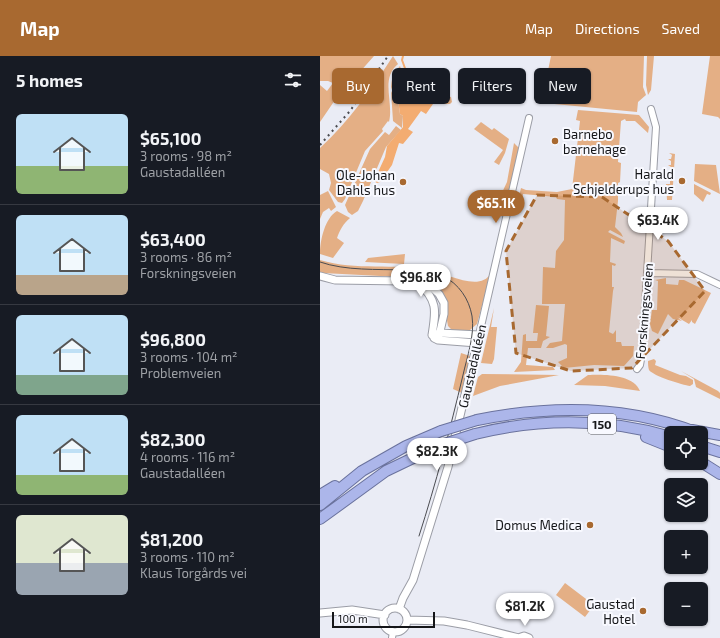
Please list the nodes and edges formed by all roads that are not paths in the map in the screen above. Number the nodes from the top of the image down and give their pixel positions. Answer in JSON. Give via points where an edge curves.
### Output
{"nodes":[{"id":1,"x":651,"y":109,"type":"dead end"},
{"id":2,"x":529,"y":118,"type":"dead end"},
{"id":3,"x":648,"y":273,"type":"junction"},
{"id":4,"x":320,"y":276,"type":"edge"},
{"id":5,"x":418,"y":282,"type":"junction"},
{"id":6,"x":720,"y":285,"type":"edge"},
{"id":7,"x":479,"y":335,"type":"junction"},
{"id":8,"x":439,"y":337,"type":"junction"},
{"id":9,"x":477,"y":343,"type":"junction"},
{"id":10,"x":636,"y":369,"type":"dead end"},
{"id":11,"x":531,"y":424,"type":"junction"},
{"id":12,"x":674,"y":426,"type":"edge"},
{"id":13,"x":708,"y":433,"type":"edge"},
{"id":14,"x":664,"y":435,"type":"edge"},
{"id":15,"x":720,"y":435,"type":"edge"},
{"id":16,"x":708,"y":437,"type":"edge"},
{"id":17,"x":720,"y":442,"type":"edge"},
{"id":18,"x":664,"y":444,"type":"edge"},
{"id":19,"x":708,"y":448,"type":"edge"},
{"id":20,"x":720,"y":452,"type":"edge"},
{"id":21,"x":708,"y":466,"type":"edge"},
{"id":22,"x":720,"y":474,"type":"edge"},
{"id":23,"x":353,"y":477,"type":"junction"},
{"id":24,"x":320,"y":495,"type":"edge"},
{"id":25,"x":320,"y":505,"type":"edge"},
{"id":26,"x":320,"y":519,"type":"edge"},
{"id":27,"x":399,"y":609,"type":"junction"},
{"id":28,"x":320,"y":613,"type":"edge"},
{"id":29,"x":385,"y":615,"type":"junction"},
{"id":30,"x":407,"y":620,"type":"junction"},
{"id":31,"x":392,"y":635,"type":"edge"},
{"id":32,"x":502,"y":636,"type":"edge"},
{"id":33,"x":518,"y":638,"type":"edge"},
{"id":34,"x":530,"y":638,"type":"edge"}],
"edges":[{"from":1,"to":3,"type":"street","name":"Forskningsveien","via":[[656,127]]},
{"from":2,"to":7,"type":"street","name":"Gaustadalléen"},
{"from":3,"to":6,"type":"street","via":[[697,274]]},
{"from":3,"to":10,"type":"street","name":"Forskningsveien","via":[[642,354],[640,365]]},
{"from":4,"to":5,"type":"street","via":[[335,280]]},
{"from":5,"to":8,"type":"street","via":[[430,294],[435,305],[432,335]]},
{"from":5,"to":8,"type":"street","via":[[433,287],[442,299],[444,311]]},
{"from":7,"to":8,"type":"street"},
{"from":7,"to":9,"type":"street","name":"Gaustadalléen"},
{"from":8,"to":9,"type":"street"},
{"from":9,"to":27,"type":"street","name":"Gaustadalléen","via":[[448,467],[413,580]]},
{"from":11,"to":14,"type":"highway","number":"150","via":[[588,422]]},
{"from":11,"to":18,"type":"highway","via":[[602,429],[646,437]]},
{"from":11,"to":26,"type":"highway","number":"150","bridge":true,"via":[[475,434],[438,446],[386,471]]},
{"from":12,"to":23,"type":"highway","number":"150","bridge":true,"via":[[635,416],[582,409],[536,410],[477,420],[441,431],[394,452]]},
{"from":13,"to":15,"type":"highway"},
{"from":16,"to":17,"type":"highway"},
{"from":19,"to":20,"type":"highway"},
{"from":21,"to":22,"type":"highway"},
{"from":23,"to":24,"type":"highway"},
{"from":23,"to":25,"type":"highway","number":"150"},
{"from":27,"to":29,"type":"street","via":[[389,610]]},
{"from":27,"to":30,"type":"street","via":[[404,612]]},
{"from":28,"to":29,"type":"street","via":[[352,610]]},
{"from":29,"to":31,"type":"street","via":[[385,626]]},
{"from":30,"to":31,"type":"street","via":[[403,630]]},
{"from":30,"to":32,"type":"street","via":[[452,622],[482,628]]},
{"from":32,"to":33,"type":"street"},
{"from":33,"to":34,"type":"street"}]}
